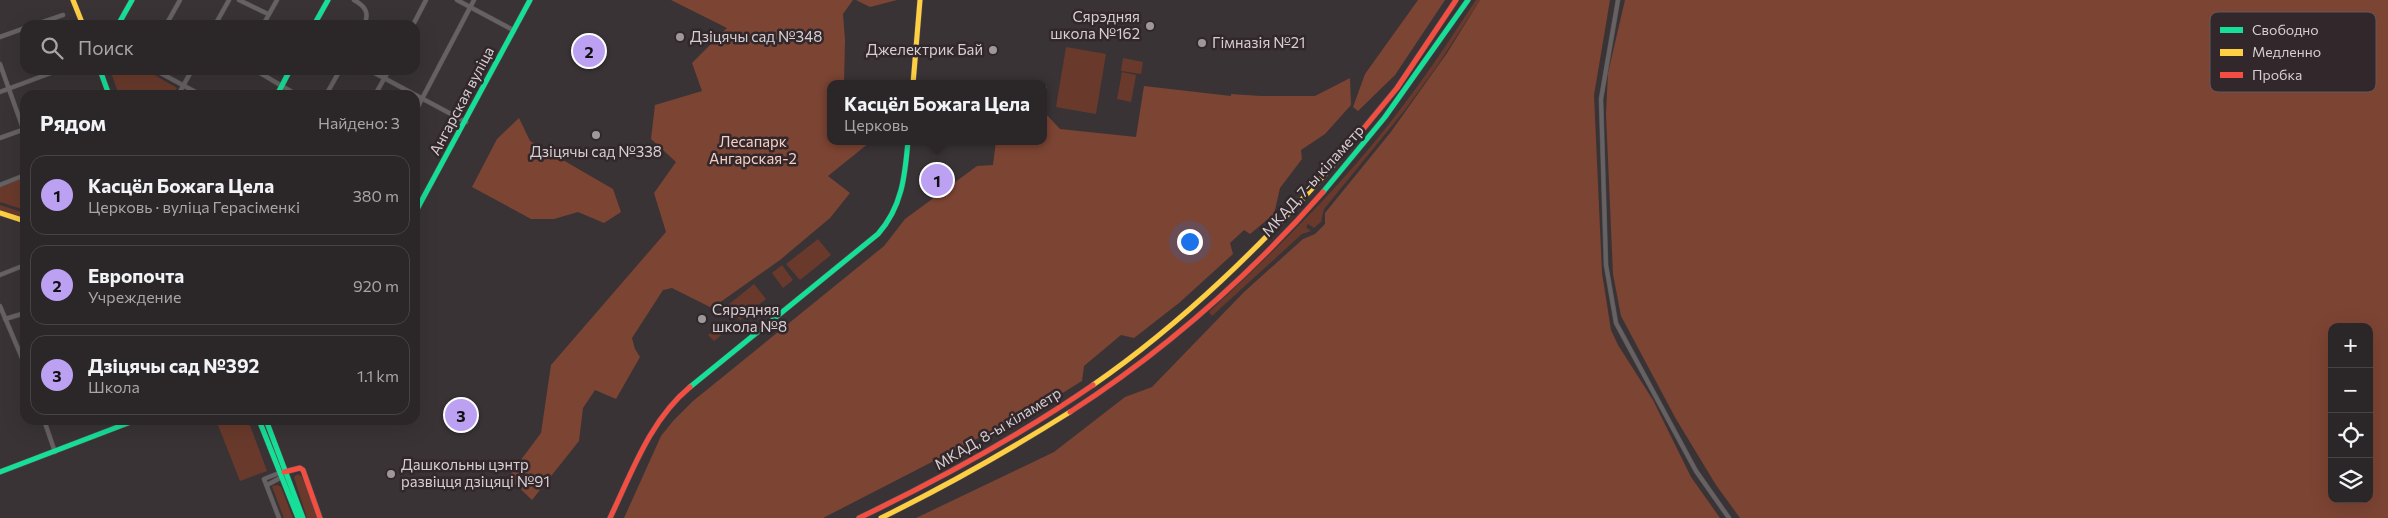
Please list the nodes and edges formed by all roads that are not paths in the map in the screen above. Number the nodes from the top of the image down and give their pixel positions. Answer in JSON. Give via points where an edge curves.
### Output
{"nodes":[{"id":1,"x":73,"y":0,"type":"edge"},
{"id":2,"x":132,"y":0,"type":"edge"},
{"id":3,"x":180,"y":0,"type":"edge"},
{"id":4,"x":229,"y":0,"type":"edge"},
{"id":5,"x":239,"y":0,"type":"edge"},
{"id":6,"x":277,"y":0,"type":"edge"},
{"id":7,"x":328,"y":0,"type":"edge"},
{"id":8,"x":354,"y":0,"type":"edge"},
{"id":9,"x":426,"y":0,"type":"edge"},
{"id":10,"x":456,"y":0,"type":"edge"},
{"id":11,"x":474,"y":0,"type":"edge"},
{"id":12,"x":530,"y":0,"type":"edge"},
{"id":13,"x":920,"y":0,"type":"edge"},
{"id":14,"x":1456,"y":0,"type":"edge"},
{"id":15,"x":1468,"y":0,"type":"edge"},
{"id":16,"x":1618,"y":0,"type":"edge"},
{"id":17,"x":470,"y":7,"type":"junction"},
{"id":18,"x":268,"y":14,"type":"junction"},
{"id":19,"x":62,"y":15,"type":"dead end"},
{"id":20,"x":48,"y":20,"type":"edge"},
{"id":21,"x":81,"y":20,"type":"edge"},
{"id":22,"x":121,"y":20,"type":"edge"},
{"id":23,"x":169,"y":20,"type":"edge"},
{"id":24,"x":219,"y":20,"type":"edge"},
{"id":25,"x":265,"y":20,"type":"edge"},
{"id":26,"x":317,"y":20,"type":"edge"},
{"id":27,"x":367,"y":20,"type":"edge"},
{"id":28,"x":416,"y":20,"type":"edge"},
{"id":29,"x":20,"y":30,"type":"edge"},
{"id":30,"x":513,"y":30,"type":"junction"},
{"id":31,"x":0,"y":37,"type":"edge"},
{"id":32,"x":0,"y":64,"type":"edge"},
{"id":33,"x":46,"y":75,"type":"edge"},
{"id":34,"x":102,"y":75,"type":"edge"},
{"id":35,"x":164,"y":75,"type":"edge"},
{"id":36,"x":189,"y":75,"type":"edge"},
{"id":37,"x":262,"y":75,"type":"edge"},
{"id":38,"x":287,"y":75,"type":"edge"},
{"id":39,"x":337,"y":75,"type":"edge"},
{"id":40,"x":378,"y":75,"type":"edge"},
{"id":41,"x":386,"y":75,"type":"edge"},
{"id":42,"x":384,"y":78,"type":"junction"},
{"id":43,"x":913,"y":80,"type":"edge"},
{"id":44,"x":183,"y":85,"type":"junction"},
{"id":45,"x":281,"y":86,"type":"junction"},
{"id":46,"x":9,"y":89,"type":"junction"},
{"id":47,"x":108,"y":90,"type":"edge"},
{"id":48,"x":180,"y":90,"type":"edge"},
{"id":49,"x":192,"y":90,"type":"edge"},
{"id":50,"x":279,"y":90,"type":"edge"},
{"id":51,"x":288,"y":90,"type":"edge"},
{"id":52,"x":329,"y":90,"type":"edge"},
{"id":53,"x":378,"y":90,"type":"edge"},
{"id":54,"x":407,"y":90,"type":"edge"},
{"id":55,"x":0,"y":92,"type":"edge"},
{"id":56,"x":420,"y":96,"type":"edge"},
{"id":57,"x":423,"y":98,"type":"junction"},
{"id":58,"x":420,"y":103,"type":"edge"},
{"id":59,"x":20,"y":120,"type":"edge"},
{"id":60,"x":466,"y":122,"type":"junction"},
{"id":61,"x":20,"y":132,"type":"edge"},
{"id":62,"x":0,"y":138,"type":"edge"},
{"id":63,"x":908,"y":145,"type":"edge"},
{"id":64,"x":20,"y":177,"type":"edge"},
{"id":65,"x":0,"y":184,"type":"edge"},
{"id":66,"x":420,"y":203,"type":"edge"},
{"id":67,"x":0,"y":213,"type":"edge"},
{"id":68,"x":20,"y":219,"type":"edge"},
{"id":69,"x":20,"y":267,"type":"edge"},
{"id":70,"x":0,"y":275,"type":"edge"},
{"id":71,"x":0,"y":306,"type":"edge"},
{"id":72,"x":20,"y":315,"type":"edge"},
{"id":73,"x":5,"y":319,"type":"junction"},
{"id":74,"x":1144,"y":348,"type":"joint"},
{"id":75,"x":20,"y":354,"type":"edge"},
{"id":76,"x":1149,"y":355,"type":"joint"},
{"id":77,"x":46,"y":425,"type":"edge"},
{"id":78,"x":122,"y":425,"type":"edge"},
{"id":79,"x":261,"y":425,"type":"edge"},
{"id":80,"x":268,"y":425,"type":"edge"},
{"id":81,"x":55,"y":452,"type":"junction"},
{"id":82,"x":0,"y":472,"type":"edge"},
{"id":83,"x":286,"y":472,"type":"junction"},
{"id":84,"x":280,"y":476,"type":"junction"},
{"id":85,"x":267,"y":485,"type":"junction"},
{"id":86,"x":279,"y":518,"type":"edge"},
{"id":87,"x":298,"y":518,"type":"edge"},
{"id":88,"x":303,"y":518,"type":"edge"},
{"id":89,"x":320,"y":518,"type":"edge"},
{"id":90,"x":610,"y":518,"type":"edge"},
{"id":91,"x":858,"y":518,"type":"edge"},
{"id":92,"x":881,"y":518,"type":"edge"},
{"id":93,"x":1729,"y":518,"type":"edge"}],
"edges":[{"from":1,"to":21,"type":"main road"},
{"from":2,"to":22,"type":"main road"},
{"from":3,"to":23,"type":"street"},
{"from":4,"to":24,"type":"street"},
{"from":5,"to":18,"type":"street"},
{"from":6,"to":18,"type":"street"},
{"from":7,"to":26,"type":"main road"},
{"from":8,"to":27,"type":"street","via":[[364,5]]},
{"from":9,"to":28,"type":"street"},
{"from":10,"to":17,"type":"street"},
{"from":11,"to":17,"type":"street"},
{"from":12,"to":30,"type":"main road","name":"Ангарская вуліца"},
{"from":13,"to":43,"type":"main road"},
{"from":14,"to":74,"type":"main road","name":"МКАД, 7-ы кіламетр","via":[[1401,82],[1338,160],[1260,244]]},
{"from":15,"to":76,"type":"main road","name":"МКАД, 7-ы кіламетр","via":[[1412,83],[1354,157],[1256,260]]},
{"from":16,"to":93,"type":"street","via":[[1601,99],[1606,265],[1616,323],[1696,471]]},
{"from":17,"to":30,"type":"street"},
{"from":17,"to":57,"type":"street"},
{"from":18,"to":25,"type":"street"},
{"from":19,"to":20,"type":"street"},
{"from":29,"to":31,"type":"street"},
{"from":30,"to":60,"type":"main road","name":"Ангарская вуліца"},
{"from":32,"to":46,"type":"street"},
{"from":33,"to":46,"type":"street"},
{"from":34,"to":47,"type":"main road"},
{"from":35,"to":44,"type":"street"},
{"from":36,"to":44,"type":"street"},
{"from":37,"to":45,"type":"street"},
{"from":38,"to":45,"type":"main road"},
{"from":39,"to":52,"type":"street"},
{"from":40,"to":42,"type":"street"},
{"from":41,"to":42,"type":"street"},
{"from":42,"to":53,"type":"street"},
{"from":42,"to":54,"type":"street"},
{"from":44,"to":48,"type":"street"},
{"from":44,"to":49,"type":"street"},
{"from":45,"to":50,"type":"main road"},
{"from":45,"to":51,"type":"street"},
{"from":46,"to":55,"type":"street"},
{"from":46,"to":59,"type":"street"},
{"from":56,"to":57,"type":"street"},
{"from":57,"to":58,"type":"street"},
{"from":57,"to":60,"type":"street"},
{"from":60,"to":66,"type":"main road","name":"Ангарская вуліца"},
{"from":61,"to":62,"type":"street"},
{"from":63,"to":90,"type":"main road","via":[[904,188],[899,204],[883,228],[679,396],[648,436]]},
{"from":64,"to":65,"type":"street"},
{"from":67,"to":68,"type":"main road"},
{"from":69,"to":70,"type":"street"},
{"from":71,"to":73,"type":"street"},
{"from":72,"to":73,"type":"street"},
{"from":73,"to":75,"type":"street"},
{"from":74,"to":91,"type":"main road","name":"МКАД, 8-ы кіламетр","via":[[1055,411],[975,460]]},
{"from":76,"to":92,"type":"main road","name":"МКАД, 8-ы кіламетр","via":[[1054,422],[981,467]]},
{"from":77,"to":81,"type":"street"},
{"from":78,"to":81,"type":"main road"},
{"from":79,"to":84,"type":"main road"},
{"from":80,"to":83,"type":"main road"},
{"from":81,"to":82,"type":"main road"},
{"from":83,"to":84,"type":"main road"},
{"from":83,"to":88,"type":"main road"},
{"from":83,"to":89,"type":"main road","via":[[303,470]]},
{"from":84,"to":85,"type":"street"},
{"from":84,"to":85,"type":"street","via":[[264,479]]},
{"from":84,"to":87,"type":"main road"},
{"from":85,"to":86,"type":"street"}]}
